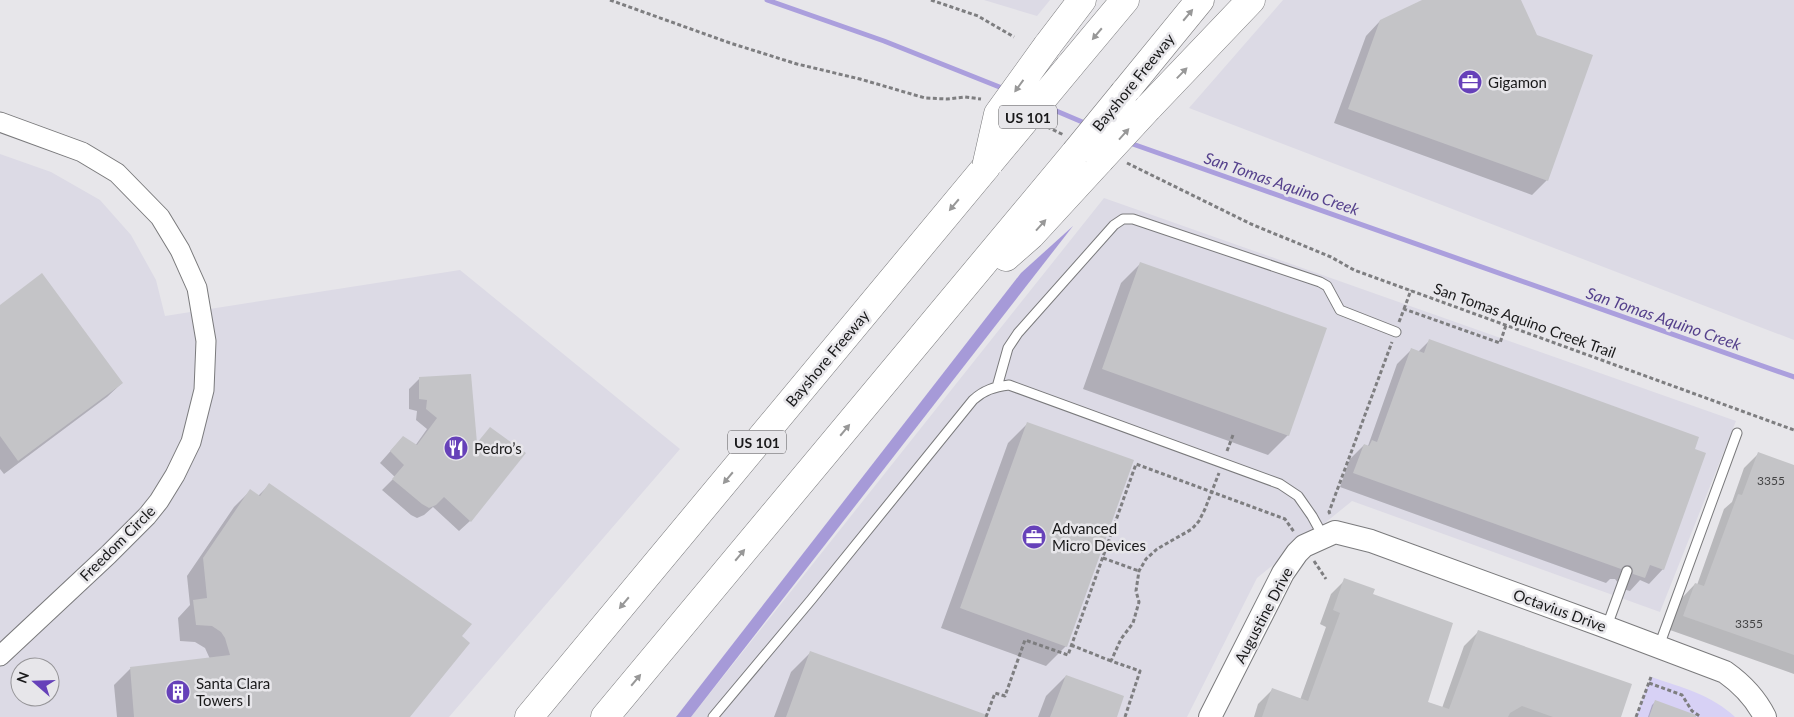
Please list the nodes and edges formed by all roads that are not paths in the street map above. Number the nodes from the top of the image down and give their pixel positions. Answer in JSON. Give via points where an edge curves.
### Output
{"nodes":[{"id":1,"x":1082,"y":0,"type":"edge"},
{"id":2,"x":1125,"y":0,"type":"edge"},
{"id":3,"x":1200,"y":0,"type":"edge"},
{"id":4,"x":1251,"y":0,"type":"edge"},
{"id":5,"x":0,"y":122,"type":"edge"},
{"id":6,"x":1088,"y":157,"type":"junction"},
{"id":7,"x":986,"y":167,"type":"junction"},
{"id":8,"x":1396,"y":332,"type":"road end"},
{"id":9,"x":998,"y":387,"type":"junction"},
{"id":10,"x":1737,"y":433,"type":"dead end"},
{"id":11,"x":1321,"y":538,"type":"junction"},
{"id":12,"x":1627,"y":571,"type":"dead end"},
{"id":13,"x":1606,"y":626,"type":"junction"},
{"id":14,"x":1660,"y":646,"type":"junction"},
{"id":15,"x":0,"y":656,"type":"edge"},
{"id":16,"x":729,"y":700,"type":"junction"},
{"id":17,"x":528,"y":717,"type":"edge"},
{"id":18,"x":605,"y":717,"type":"edge"},
{"id":19,"x":714,"y":717,"type":"edge"},
{"id":20,"x":723,"y":717,"type":"edge"},
{"id":21,"x":1210,"y":717,"type":"edge"},
{"id":22,"x":1765,"y":717,"type":"edge"}],
"edges":[{"from":1,"to":7,"type":"highway","one_way":true,"bridge":true,"via":[[998,114]]},
{"from":2,"to":7,"type":"highway","name":"Bayshore Freeway","number":"US 101","one_way":true,"bridge":true},
{"from":6,"to":3,"type":"highway","name":"Bayshore Freeway","one_way":true,"bridge":true,"via":[[1124,92]]},
{"from":6,"to":4,"type":"highway","one_way":true,"bridge":true,"via":[[1148,108]]},
{"from":5,"to":15,"type":"street","name":"Freedom Circle","via":[[82,152],[117,173],[160,217],[197,288],[206,341],[204,390],[191,442],[159,501],[108,555]]},
{"from":18,"to":6,"type":"highway","name":"Bayshore Freeway","one_way":true,"via":[[951,302]]},
{"from":7,"to":17,"type":"highway","name":"Bayshore Freeway","number":"US 101","one_way":true},
{"from":8,"to":9,"type":"lane","via":[[1340,310],[1327,286],[1320,282],[1134,219],[1123,219],[1114,225],[1018,334],[1008,348]]},
{"from":9,"to":11,"type":"lane","via":[[1009,386],[1280,484],[1298,496],[1312,516]]},
{"from":9,"to":16,"type":"lane","via":[[982,392],[973,400]]},
{"from":10,"to":14,"type":"lane"},
{"from":11,"to":13,"type":"street","name":"Octavius Drive","via":[[1371,541]]},
{"from":11,"to":21,"type":"street","name":"Augustine Drive","via":[[1297,553],[1283,573]]},
{"from":12,"to":13,"type":"lane"},
{"from":13,"to":14,"type":"street","name":"Octavius Drive"},
{"from":14,"to":22,"type":"street","name":"Octavius Drive","via":[[1724,672],[1739,682]]},
{"from":16,"to":19,"type":"lane"},
{"from":16,"to":20,"type":"lane"}]}
